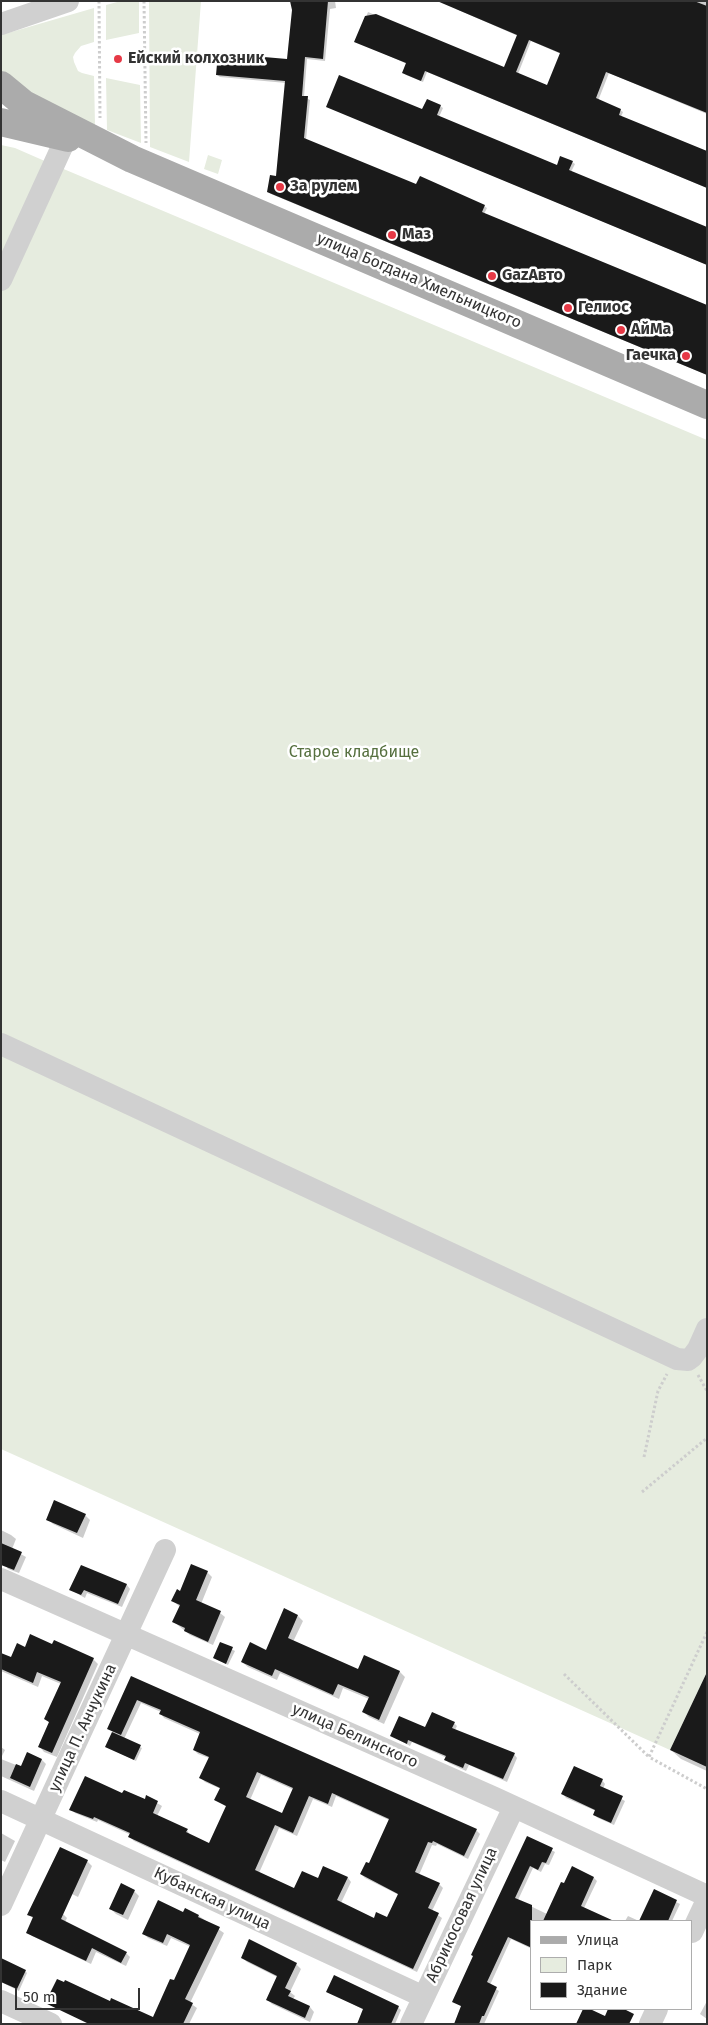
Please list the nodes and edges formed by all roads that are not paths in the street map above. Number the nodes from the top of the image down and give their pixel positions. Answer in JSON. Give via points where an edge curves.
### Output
{"nodes":[{"id":1,"x":68,"y":1,"type":"edge"},
{"id":2,"x":1,"y":24,"type":"edge"},
{"id":3,"x":1,"y":85,"type":"edge"},
{"id":4,"x":1,"y":122,"type":"edge"},
{"id":5,"x":66,"y":138,"type":"junction"},
{"id":6,"x":139,"y":152,"type":"junction"},
{"id":7,"x":1,"y":280,"type":"edge"},
{"id":8,"x":707,"y":405,"type":"edge"},
{"id":9,"x":1,"y":1044,"type":"edge"},
{"id":10,"x":707,"y":1329,"type":"edge"},
{"id":11,"x":165,"y":1550,"type":"dead end"},
{"id":12,"x":1,"y":1579,"type":"edge"},
{"id":13,"x":126,"y":1634,"type":"junction"},
{"id":14,"x":1,"y":1801,"type":"edge"},
{"id":15,"x":514,"y":1807,"type":"junction"},
{"id":16,"x":41,"y":1820,"type":"junction"},
{"id":17,"x":707,"y":1898,"type":"edge"},
{"id":18,"x":1,"y":1905,"type":"edge"},
{"id":19,"x":693,"y":1930,"type":"edge"},
{"id":20,"x":424,"y":1997,"type":"junction"},
{"id":21,"x":1,"y":2001,"type":"edge"},
{"id":22,"x":657,"y":2010,"type":"edge"},
{"id":23,"x":51,"y":2024,"type":"edge"},
{"id":24,"x":411,"y":2024,"type":"edge"},
{"id":25,"x":650,"y":2024,"type":"edge"}],
"edges":[{"from":1,"to":2,"type":"street"},
{"from":3,"to":6,"type":"main road","name":"улица Богдана Хмельницкого","via":[[24,104]]},
{"from":4,"to":5,"type":"main road","name":"улица Богдана Хмельницкого"},
{"from":5,"to":6,"type":"main road","name":"улица Богдана Хмельницкого"},
{"from":5,"to":7,"type":"street"},
{"from":6,"to":8,"type":"main road","name":"улица Богдана Хмельницкого"},
{"from":9,"to":10,"type":"street","via":[[672,1357],[688,1360],[698,1349]]},
{"from":11,"to":13,"type":"street","name":"улица П. Анчукина"},
{"from":12,"to":13,"type":"street","name":"улица Белинского"},
{"from":13,"to":15,"type":"street","name":"улица Белинского"},
{"from":13,"to":16,"type":"street","name":"улица П. Анчукина"},
{"from":14,"to":16,"type":"street","name":"Кубанская улица"},
{"from":15,"to":17,"type":"street","name":"улица Белинского"},
{"from":15,"to":20,"type":"street","name":"Абрикосовая улица"},
{"from":16,"to":18,"type":"street","name":"улица П. Анчукина"},
{"from":16,"to":20,"type":"street","name":"Кубанская улица"},
{"from":17,"to":19,"type":"street"},
{"from":20,"to":24,"type":"street","name":"Абрикосовая улица"},
{"from":21,"to":23,"type":"street"},
{"from":22,"to":25,"type":"street"}]}
